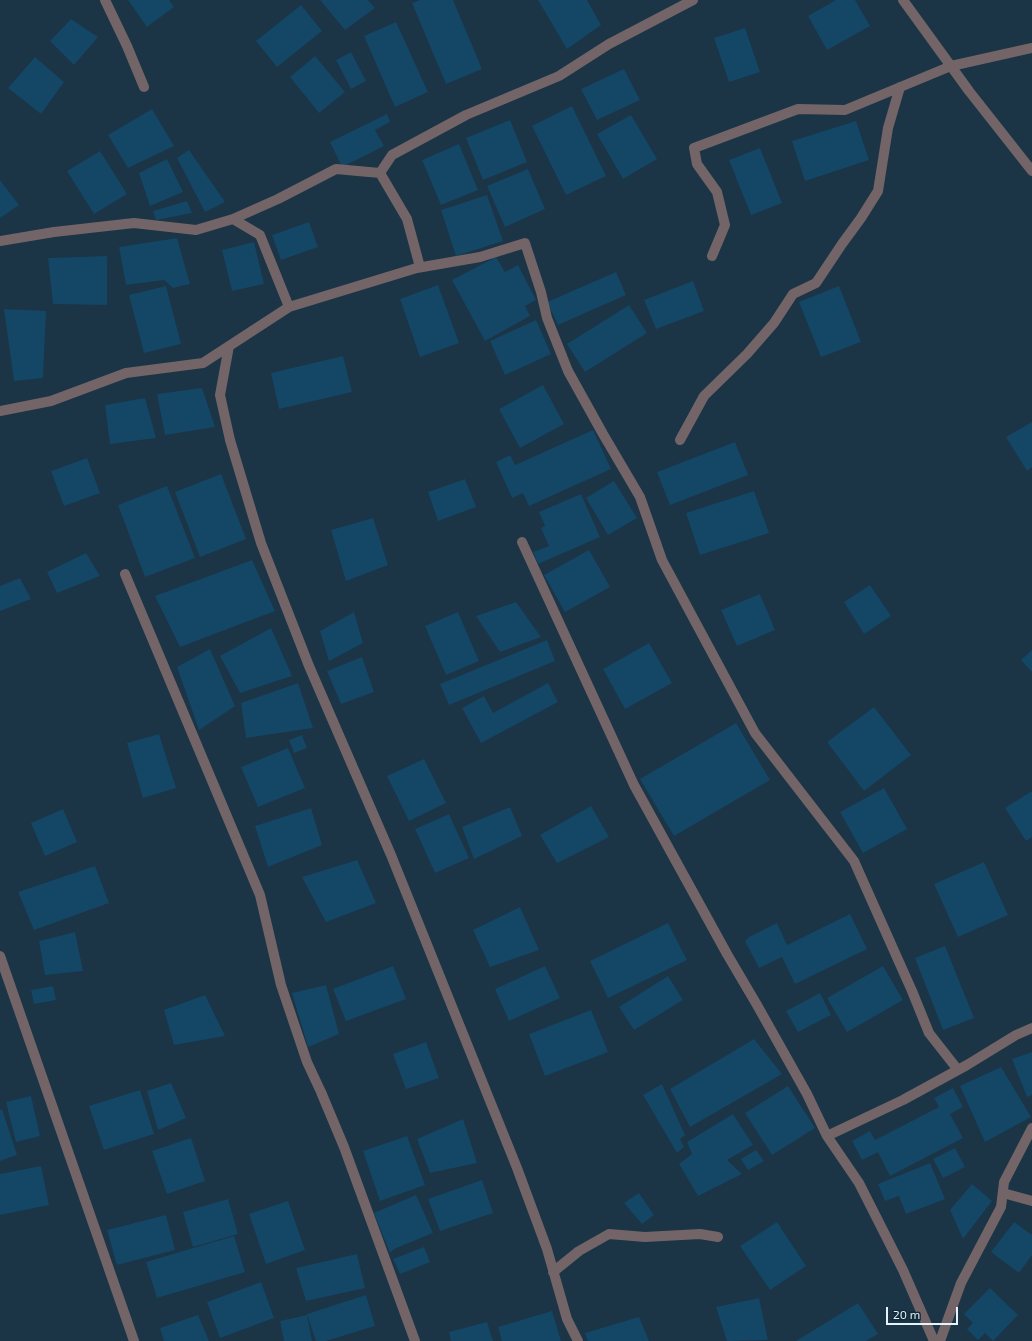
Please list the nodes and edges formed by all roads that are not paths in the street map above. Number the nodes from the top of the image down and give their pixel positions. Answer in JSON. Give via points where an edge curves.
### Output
{"nodes":[{"id":1,"x":104,"y":0,"type":"edge"},
{"id":2,"x":693,"y":0,"type":"edge"},
{"id":3,"x":903,"y":0,"type":"edge"},
{"id":4,"x":1032,"y":48,"type":"edge"},
{"id":5,"x":951,"y":66,"type":"junction"},
{"id":6,"x":144,"y":87,"type":"dead end"},
{"id":7,"x":900,"y":87,"type":"junction"},
{"id":8,"x":1032,"y":171,"type":"edge"},
{"id":9,"x":380,"y":173,"type":"junction"},
{"id":10,"x":233,"y":219,"type":"junction"},
{"id":11,"x":0,"y":241,"type":"edge"},
{"id":12,"x":712,"y":256,"type":"dead end"},
{"id":13,"x":417,"y":268,"type":"junction"},
{"id":14,"x":289,"y":308,"type":"junction"},
{"id":15,"x":229,"y":346,"type":"junction"},
{"id":16,"x":0,"y":411,"type":"edge"},
{"id":17,"x":680,"y":440,"type":"dead end"},
{"id":18,"x":522,"y":542,"type":"dead end"},
{"id":19,"x":125,"y":574,"type":"dead end"},
{"id":20,"x":0,"y":956,"type":"edge"},
{"id":21,"x":1032,"y":1028,"type":"edge"},
{"id":22,"x":958,"y":1070,"type":"junction"},
{"id":23,"x":1032,"y":1128,"type":"edge"},
{"id":24,"x":827,"y":1136,"type":"junction"},
{"id":25,"x":1003,"y":1193,"type":"junction"},
{"id":26,"x":1032,"y":1201,"type":"edge"},
{"id":27,"x":718,"y":1237,"type":"dead end"},
{"id":28,"x":553,"y":1272,"type":"junction"},
{"id":29,"x":134,"y":1341,"type":"edge"},
{"id":30,"x":415,"y":1341,"type":"edge"},
{"id":31,"x":578,"y":1341,"type":"edge"},
{"id":32,"x":934,"y":1341,"type":"edge"},
{"id":33,"x":940,"y":1341,"type":"edge"}],
"edges":[{"from":1,"to":6,"type":"street"},
{"from":2,"to":9,"type":"street","via":[[609,44],[560,76],[466,115],[392,155]]},
{"from":3,"to":5,"type":"street"},
{"from":4,"to":5,"type":"street"},
{"from":5,"to":7,"type":"street"},
{"from":5,"to":8,"type":"street"},
{"from":7,"to":12,"type":"street","via":[[845,110],[798,109],[694,148],[697,164],[717,192],[725,225]]},
{"from":7,"to":17,"type":"street","via":[[888,128],[878,191],[816,283],[793,294],[774,323],[704,396]]},
{"from":9,"to":10,"type":"street","via":[[336,169]]},
{"from":9,"to":13,"type":"street","via":[[407,219],[420,267]]},
{"from":10,"to":11,"type":"street","via":[[196,230],[134,223]]},
{"from":10,"to":14,"type":"street","via":[[260,235]]},
{"from":13,"to":14,"type":"street"},
{"from":13,"to":22,"type":"street","via":[[480,257],[525,243],[547,318],[568,371],[640,497],[662,560],[755,733],[854,861],[929,1034]]},
{"from":14,"to":15,"type":"street"},
{"from":15,"to":16,"type":"street","via":[[203,363],[126,373],[51,401]]},
{"from":15,"to":28,"type":"street","via":[[220,396],[230,440],[262,543],[309,666],[391,855],[517,1168]]},
{"from":18,"to":24,"type":"street","via":[[634,785]]},
{"from":19,"to":30,"type":"street","via":[[260,895],[281,985],[307,1062],[344,1147]]},
{"from":20,"to":29,"type":"street"},
{"from":21,"to":22,"type":"street"},
{"from":22,"to":24,"type":"street","via":[[903,1100]]},
{"from":23,"to":25,"type":"street","via":[[1004,1182]]},
{"from":24,"to":32,"type":"street","via":[[859,1183],[903,1270]]},
{"from":25,"to":26,"type":"street"},
{"from":25,"to":33,"type":"street","via":[[1001,1207],[961,1283]]},
{"from":27,"to":28,"type":"street","via":[[700,1234],[645,1237],[609,1234],[579,1251]]},
{"from":28,"to":31,"type":"street","via":[[567,1319]]}]}
